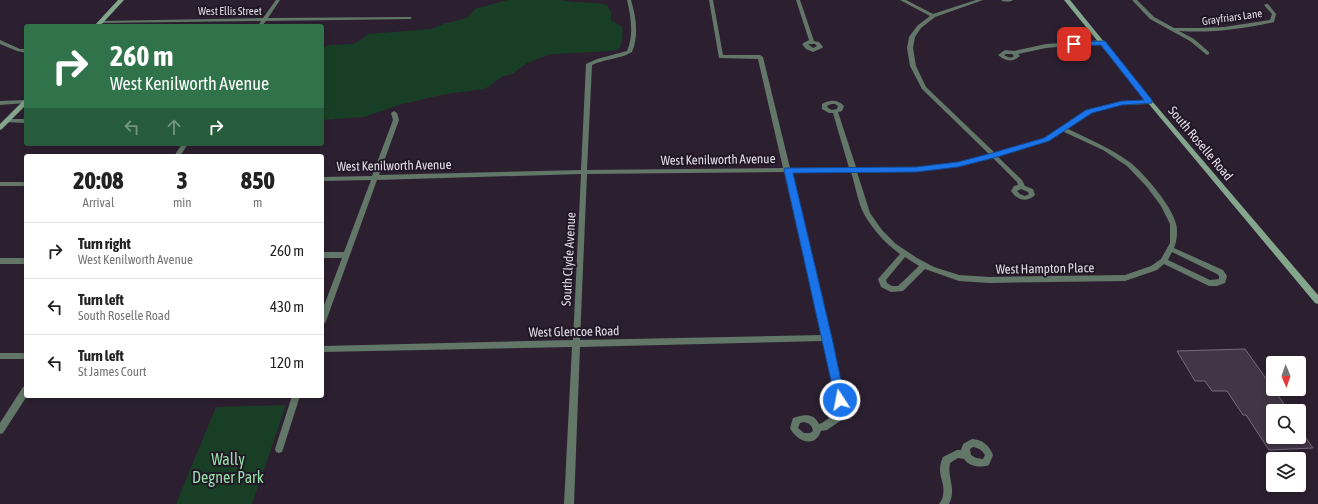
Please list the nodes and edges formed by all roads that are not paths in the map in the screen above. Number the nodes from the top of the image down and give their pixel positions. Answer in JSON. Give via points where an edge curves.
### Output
{"nodes":[{"id":1,"x":121,"y":0,"type":"edge"},
{"id":2,"x":278,"y":0,"type":"edge"},
{"id":3,"x":624,"y":0,"type":"edge"},
{"id":4,"x":628,"y":0,"type":"edge"},
{"id":5,"x":711,"y":0,"type":"edge"},
{"id":6,"x":798,"y":0,"type":"edge"},
{"id":7,"x":902,"y":0,"type":"edge"},
{"id":8,"x":981,"y":0,"type":"edge"},
{"id":9,"x":1004,"y":0,"type":"edge"},
{"id":10,"x":1011,"y":0,"type":"edge"},
{"id":11,"x":1067,"y":0,"type":"edge"},
{"id":12,"x":1134,"y":0,"type":"edge"},
{"id":13,"x":1266,"y":5,"type":"dead end"},
{"id":14,"x":933,"y":16,"type":"junction"},
{"id":15,"x":410,"y":18,"type":"dead end"},
{"id":16,"x":264,"y":21,"type":"junction"},
{"id":17,"x":99,"y":24,"type":"edge"},
{"id":18,"x":262,"y":24,"type":"edge"},
{"id":19,"x":1175,"y":29,"type":"junction"},
{"id":20,"x":0,"y":42,"type":"edge"},
{"id":21,"x":812,"y":42,"type":"dead end"},
{"id":22,"x":1103,"y":42,"type":"junction"},
{"id":23,"x":24,"y":51,"type":"edge"},
{"id":24,"x":1014,"y":53,"type":"dead end"},
{"id":25,"x":1207,"y":53,"type":"dead end"},
{"id":26,"x":24,"y":101,"type":"edge"},
{"id":27,"x":24,"y":102,"type":"edge"},
{"id":28,"x":1150,"y":102,"type":"junction"},
{"id":29,"x":0,"y":103,"type":"edge"},
{"id":30,"x":835,"y":112,"type":"dead end"},
{"id":31,"x":394,"y":113,"type":"dead end"},
{"id":32,"x":6,"y":121,"type":"junction"},
{"id":33,"x":24,"y":121,"type":"edge"},
{"id":34,"x":0,"y":128,"type":"edge"},
{"id":35,"x":1063,"y":129,"type":"junction"},
{"id":36,"x":994,"y":156,"type":"junction"},
{"id":37,"x":788,"y":170,"type":"junction"},
{"id":38,"x":854,"y":171,"type":"junction"},
{"id":39,"x":584,"y":172,"type":"junction"},
{"id":40,"x":374,"y":178,"type":"junction"},
{"id":41,"x":324,"y":179,"type":"edge"},
{"id":42,"x":0,"y":184,"type":"edge"},
{"id":43,"x":24,"y":184,"type":"edge"},
{"id":44,"x":1022,"y":187,"type":"dead end"},
{"id":45,"x":1171,"y":249,"type":"junction"},
{"id":46,"x":905,"y":253,"type":"junction"},
{"id":47,"x":324,"y":255,"type":"edge"},
{"id":48,"x":346,"y":255,"type":"junction"},
{"id":49,"x":0,"y":261,"type":"edge"},
{"id":50,"x":24,"y":261,"type":"edge"},
{"id":51,"x":1164,"y":261,"type":"junction"},
{"id":52,"x":924,"y":265,"type":"junction"},
{"id":53,"x":1316,"y":297,"type":"edge"},
{"id":54,"x":324,"y":316,"type":"edge"},
{"id":55,"x":827,"y":338,"type":"junction"},
{"id":56,"x":577,"y":342,"type":"junction"},
{"id":57,"x":324,"y":349,"type":"edge"},
{"id":58,"x":0,"y":356,"type":"edge"},
{"id":59,"x":24,"y":356,"type":"edge"},
{"id":60,"x":24,"y":393,"type":"edge"},
{"id":61,"x":295,"y":398,"type":"edge"},
{"id":62,"x":817,"y":428,"type":"dead end"},
{"id":63,"x":0,"y":430,"type":"edge"},
{"id":64,"x":279,"y":449,"type":"dead end"},
{"id":65,"x":966,"y":455,"type":"dead end"},
{"id":66,"x":569,"y":504,"type":"edge"},
{"id":67,"x":944,"y":504,"type":"edge"}],
"edges":[{"from":1,"to":17,"type":"main road"},
{"from":2,"to":16,"type":"street"},
{"from":3,"to":4,"type":"street"},
{"from":4,"to":39,"type":"street","name":"South Clyde Avenue","via":[[634,44],[629,52],[600,58],[589,64]]},
{"from":5,"to":37,"type":"street","via":[[721,57],[760,57]]},
{"from":6,"to":21,"type":"street"},
{"from":7,"to":14,"type":"street"},
{"from":8,"to":14,"type":"street"},
{"from":9,"to":10,"type":"street"},
{"from":11,"to":22,"type":"main road","name":"South Roselle Road"},
{"from":12,"to":19,"type":"street","name":"Grayfriars Lane","via":[[1152,18]]},
{"from":13,"to":19,"type":"street","name":"Grayfriars Lane","via":[[1274,14],[1272,21],[1238,28],[1198,31]]},
{"from":14,"to":36,"type":"street","via":[[919,27],[912,37],[910,48],[913,66],[924,88]]},
{"from":15,"to":16,"type":"street","name":"West Ellis Street"},
{"from":16,"to":17,"type":"street","name":"West Ellis Street"},
{"from":16,"to":18,"type":"street"},
{"from":19,"to":25,"type":"street","name":"Grayfriars Lane"},
{"from":20,"to":23,"type":"street"},
{"from":22,"to":24,"type":"street","via":[[1046,46]]},
{"from":22,"to":28,"type":"main road","name":"South Roselle Road"},
{"from":26,"to":29,"type":"street"},
{"from":27,"to":32,"type":"main road"},
{"from":28,"to":35,"type":"street","name":"West Kenilworth Avenue","via":[[1122,103],[1089,111]]},
{"from":28,"to":53,"type":"main road","name":"South Roselle Road"},
{"from":30,"to":38,"type":"street","name":"West Hampton Place"},
{"from":31,"to":40,"type":"street","via":[[396,120]]},
{"from":32,"to":33,"type":"street"},
{"from":32,"to":34,"type":"main road"},
{"from":35,"to":36,"type":"street","name":"West Kenilworth Avenue","via":[[1046,139]]},
{"from":35,"to":45,"type":"street","via":[[1104,149],[1129,165],[1149,185],[1164,205],[1173,224]]},
{"from":36,"to":38,"type":"street","name":"West Kenilworth Avenue","via":[[916,169]]},
{"from":36,"to":44,"type":"street","via":[[1020,181]]},
{"from":37,"to":38,"type":"street","name":"West Kenilworth Avenue"},
{"from":37,"to":39,"type":"street","name":"West Kenilworth Avenue"},
{"from":37,"to":55,"type":"street"},
{"from":38,"to":46,"type":"street","name":"West Hampton Place","via":[[867,213],[880,232]]},
{"from":39,"to":40,"type":"street","name":"West Kenilworth Avenue"},
{"from":39,"to":56,"type":"street","name":"South Clyde Avenue"},
{"from":40,"to":41,"type":"street","name":"West Kenilworth Avenue"},
{"from":40,"to":48,"type":"street"},
{"from":42,"to":43,"type":"street"},
{"from":45,"to":51,"type":"street"},
{"from":45,"to":51,"type":"street","via":[[1220,272],[1223,276],[1222,281],[1209,283]]},
{"from":46,"to":52,"type":"street","name":"West Hampton Place"},
{"from":46,"to":52,"type":"street","via":[[882,279],[884,285],[891,289],[900,289]]},
{"from":47,"to":48,"type":"street"},
{"from":48,"to":54,"type":"street"},
{"from":49,"to":50,"type":"street"},
{"from":51,"to":52,"type":"street","name":"West Hampton Place","via":[[1154,268],[1125,278],[959,278]]},
{"from":55,"to":56,"type":"street","name":"West Glencoe Road"},
{"from":55,"to":62,"type":"street","via":[[843,414],[824,427]]},
{"from":56,"to":57,"type":"street","name":"West Glencoe Road"},
{"from":56,"to":66,"type":"street","name":"South Clyde Avenue"},
{"from":58,"to":59,"type":"street"},
{"from":60,"to":63,"type":"street"},
{"from":61,"to":64,"type":"street"},
{"from":65,"to":67,"type":"street","via":[[957,454],[946,460],[944,472],[948,499]]}]}
